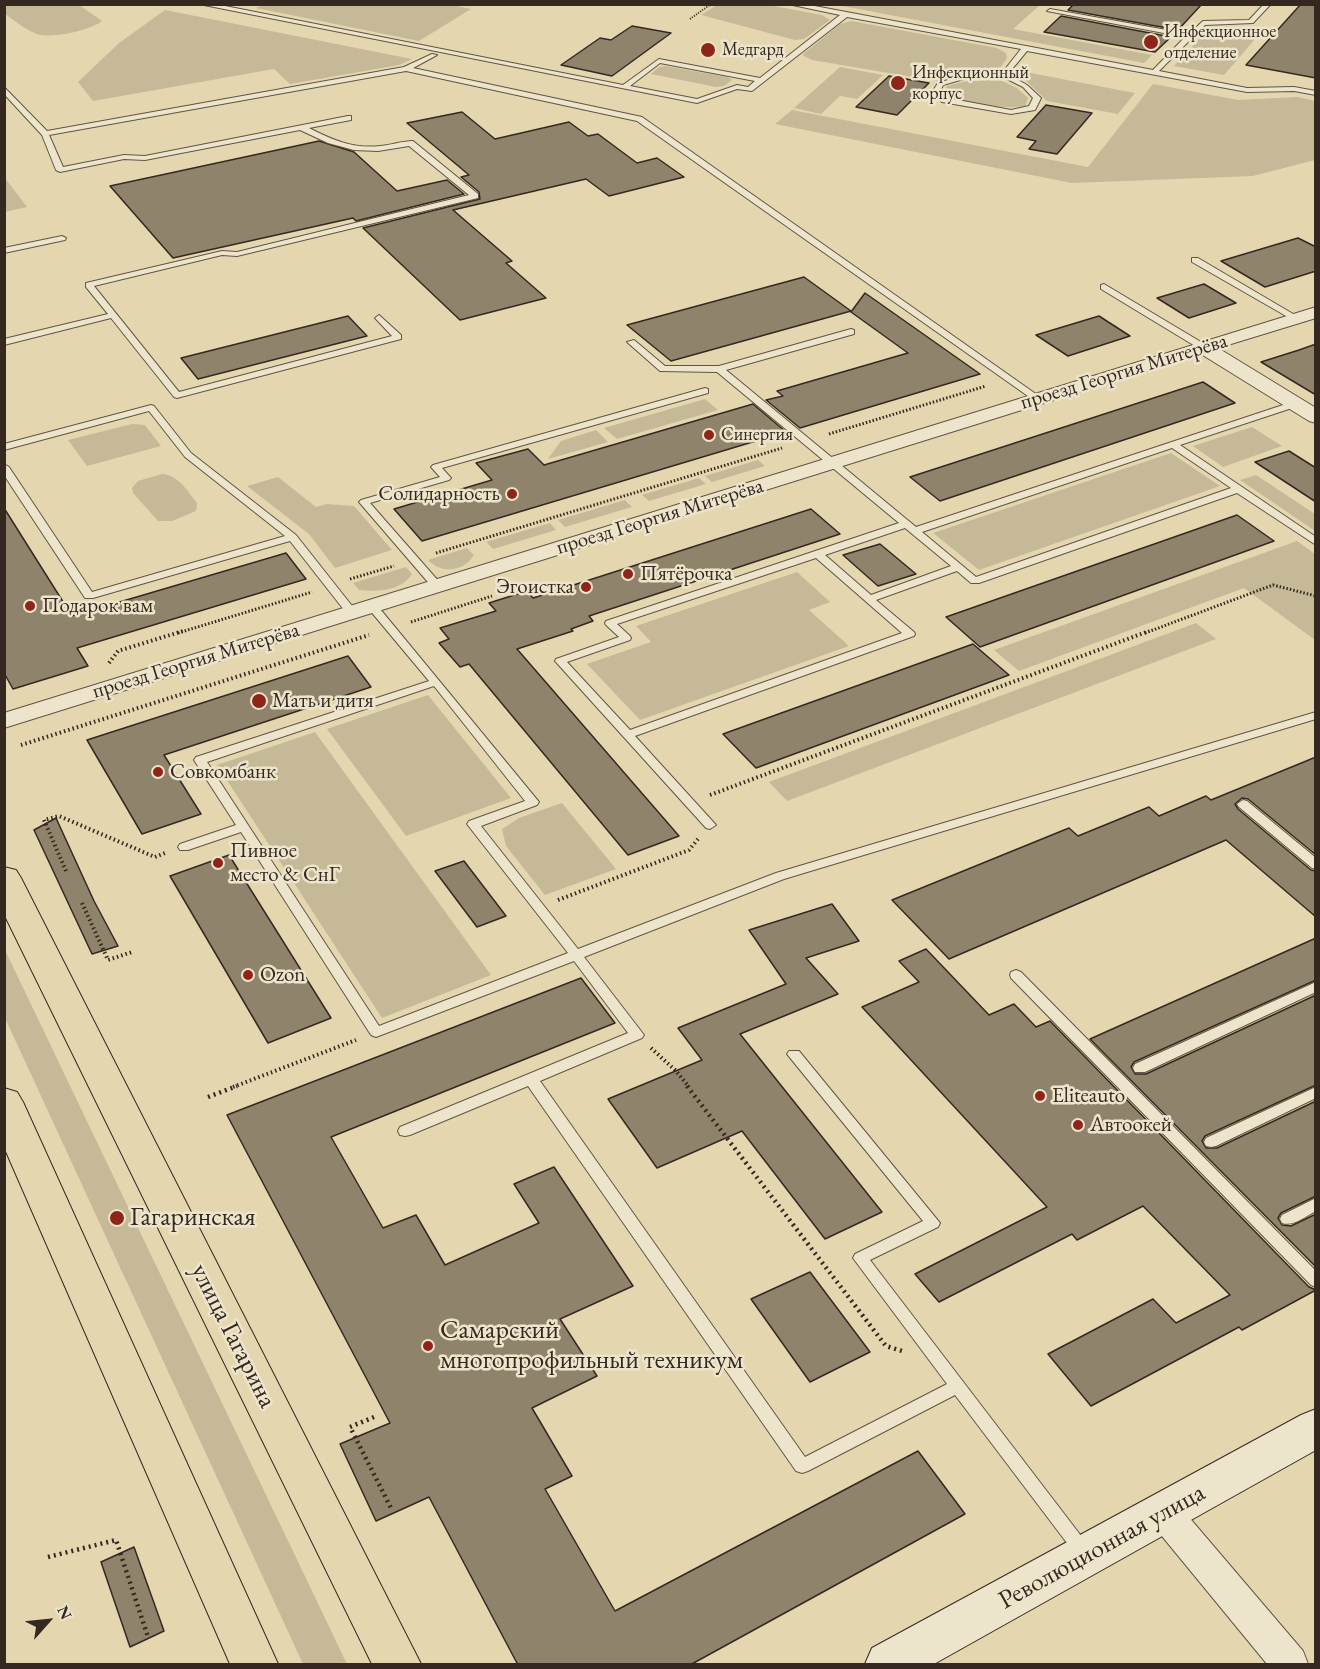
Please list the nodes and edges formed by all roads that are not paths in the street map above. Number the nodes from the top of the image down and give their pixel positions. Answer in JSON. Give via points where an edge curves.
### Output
{"nodes":[{"id":1,"x":202,"y":4,"type":"edge"},
{"id":2,"x":791,"y":4,"type":"edge"},
{"id":3,"x":1268,"y":4,"type":"edge"},
{"id":4,"x":1050,"y":11,"type":"dead end"},
{"id":5,"x":845,"y":15,"type":"junction"},
{"id":6,"x":1191,"y":36,"type":"junction"},
{"id":7,"x":1024,"y":49,"type":"junction"},
{"id":8,"x":434,"y":55,"type":"dead end"},
{"id":9,"x":406,"y":69,"type":"junction"},
{"id":10,"x":1154,"y":73,"type":"junction"},
{"id":11,"x":1004,"y":75,"type":"junction"},
{"id":12,"x":760,"y":80,"type":"junction"},
{"id":13,"x":624,"y":87,"type":"junction"},
{"id":14,"x":4,"y":89,"type":"edge"},
{"id":15,"x":1316,"y":93,"type":"edge"},
{"id":16,"x":348,"y":118,"type":"dead end"},
{"id":17,"x":301,"y":127,"type":"junction"},
{"id":18,"x":45,"y":134,"type":"junction"},
{"id":19,"x":62,"y":238,"type":"dead end"},
{"id":20,"x":4,"y":251,"type":"edge"},
{"id":21,"x":1195,"y":260,"type":"dead end"},
{"id":22,"x":1104,"y":287,"type":"dead end"},
{"id":23,"x":113,"y":315,"type":"junction"},
{"id":24,"x":1306,"y":315,"type":"edge"},
{"id":25,"x":379,"y":318,"type":"dead end"},
{"id":26,"x":851,"y":332,"type":"dead end"},
{"id":27,"x":4,"y":342,"type":"edge"},
{"id":28,"x":631,"y":342,"type":"dead end"},
{"id":29,"x":1203,"y":347,"type":"junction"},
{"id":30,"x":719,"y":369,"type":"junction"},
{"id":31,"x":705,"y":391,"type":"dead end"},
{"id":32,"x":1038,"y":399,"type":"junction"},
{"id":33,"x":1295,"y":404,"type":"junction"},
{"id":34,"x":1316,"y":417,"type":"edge"},
{"id":35,"x":1173,"y":444,"type":"junction"},
{"id":36,"x":4,"y":447,"type":"edge"},
{"id":37,"x":832,"y":463,"type":"junction"},
{"id":38,"x":4,"y":467,"type":"edge"},
{"id":39,"x":1238,"y":489,"type":"junction"},
{"id":40,"x":911,"y":527,"type":"junction"},
{"id":41,"x":292,"y":537,"type":"junction"},
{"id":42,"x":1316,"y":542,"type":"edge"},
{"id":43,"x":818,"y":554,"type":"junction"},
{"id":44,"x":959,"y":567,"type":"junction"},
{"id":45,"x":436,"y":586,"type":"junction"},
{"id":46,"x":869,"y":599,"type":"junction"},
{"id":47,"x":362,"y":610,"type":"junction"},
{"id":48,"x":436,"y":682,"type":"junction"},
{"id":49,"x":1316,"y":715,"type":"edge"},
{"id":50,"x":4,"y":721,"type":"edge"},
{"id":51,"x":628,"y":735,"type":"junction"},
{"id":52,"x":1243,"y":804,"type":"dead end"},
{"id":53,"x":710,"y":825,"type":"road end"},
{"id":54,"x":244,"y":827,"type":"junction"},
{"id":55,"x":184,"y":847,"type":"road end"},
{"id":56,"x":1316,"y":865,"type":"edge"},
{"id":57,"x":4,"y":878,"type":"edge"},
{"id":58,"x":576,"y":955,"type":"junction"},
{"id":59,"x":1016,"y":975,"type":"dead end"},
{"id":60,"x":1316,"y":986,"type":"edge"},
{"id":61,"x":794,"y":1054,"type":"dead end"},
{"id":62,"x":1140,"y":1068,"type":"dead end"},
{"id":63,"x":531,"y":1079,"type":"junction"},
{"id":64,"x":1316,"y":1092,"type":"edge"},
{"id":65,"x":4,"y":1102,"type":"edge"},
{"id":66,"x":405,"y":1131,"type":"dead end"},
{"id":67,"x":1211,"y":1142,"type":"dead end"},
{"id":68,"x":1316,"y":1204,"type":"edge"},
{"id":69,"x":1287,"y":1219,"type":"dead end"},
{"id":70,"x":1316,"y":1281,"type":"edge"},
{"id":71,"x":957,"y":1386,"type":"junction"},
{"id":72,"x":1316,"y":1428,"type":"edge"},
{"id":73,"x":1164,"y":1513,"type":"junction"},
{"id":74,"x":1086,"y":1555,"type":"junction"},
{"id":75,"x":254,"y":1665,"type":"edge"},
{"id":76,"x":397,"y":1665,"type":"edge"},
{"id":77,"x":890,"y":1665,"type":"edge"},
{"id":78,"x":1290,"y":1665,"type":"edge"}],
"edges":[{"from":1,"to":13,"type":"lane"},
{"from":2,"to":5,"type":"lane"},
{"from":3,"to":6,"type":"lane","via":[[1251,22],[1203,23]]},
{"from":4,"to":6,"type":"lane"},
{"from":5,"to":7,"type":"lane"},
{"from":5,"to":12,"type":"lane"},
{"from":6,"to":10,"type":"lane"},
{"from":7,"to":10,"type":"lane"},
{"from":7,"to":11,"type":"lane"},
{"from":8,"to":9,"type":"lane"},
{"from":9,"to":18,"type":"lane"},
{"from":9,"to":32,"type":"lane","via":[[639,119]]},
{"from":10,"to":15,"type":"lane","via":[[1247,90]]},
{"from":11,"to":11,"type":"lane","via":[[964,77],[940,84],[936,92],[945,100],[1011,112],[1032,108],[1037,98]]},
{"from":12,"to":13,"type":"lane","via":[[749,89],[737,87],[697,101]]},
{"from":12,"to":13,"type":"lane","via":[[659,61]]},
{"from":14,"to":18,"type":"lane"},
{"from":16,"to":17,"type":"lane"},
{"from":17,"to":18,"type":"lane","via":[[145,158],[124,157],[60,170]]},
{"from":17,"to":23,"type":"lane","via":[[359,150],[410,143],[475,196],[237,254],[222,253],[89,285]]},
{"from":19,"to":20,"type":"lane"},
{"from":21,"to":24,"type":"lane"},
{"from":22,"to":29,"type":"lane"},
{"from":23,"to":25,"type":"lane","via":[[177,395],[398,337]]},
{"from":23,"to":27,"type":"lane"},
{"from":24,"to":29,"type":"street","name":"проезд Георгия Митерёва"},
{"from":26,"to":30,"type":"lane"},
{"from":28,"to":30,"type":"lane","via":[[663,369]]},
{"from":29,"to":32,"type":"street","name":"проезд Георгия Митерёва"},
{"from":29,"to":33,"type":"street"},
{"from":30,"to":37,"type":"lane"},
{"from":31,"to":45,"type":"lane","via":[[436,467],[446,478],[364,501]]},
{"from":32,"to":37,"type":"street","name":"проезд Георгия Митерёва"},
{"from":33,"to":34,"type":"street"},
{"from":33,"to":35,"type":"lane"},
{"from":35,"to":39,"type":"lane"},
{"from":35,"to":40,"type":"lane"},
{"from":36,"to":41,"type":"lane","via":[[151,408],[188,455]]},
{"from":37,"to":40,"type":"lane"},
{"from":37,"to":45,"type":"street","name":"проезд Георгия Митерёва"},
{"from":38,"to":41,"type":"lane","via":[[88,596]]},
{"from":39,"to":42,"type":"lane"},
{"from":39,"to":44,"type":"lane","via":[[975,580]]},
{"from":40,"to":43,"type":"lane"},
{"from":40,"to":44,"type":"lane"},
{"from":41,"to":47,"type":"lane","via":[[331,586]]},
{"from":43,"to":46,"type":"lane"},
{"from":43,"to":51,"type":"lane","via":[[610,623],[626,638],[560,660]]},
{"from":44,"to":46,"type":"lane"},
{"from":45,"to":47,"type":"street","name":"проезд Георгия Митерёва"},
{"from":46,"to":51,"type":"lane","via":[[910,634]]},
{"from":47,"to":48,"type":"lane","via":[[392,628]]},
{"from":47,"to":50,"type":"street","name":"проезд Георгия Митерёва"},
{"from":48,"to":54,"type":"lane","via":[[200,760]]},
{"from":48,"to":58,"type":"lane","via":[[533,802],[473,824]]},
{"from":49,"to":58,"type":"lane","via":[[780,876]]},
{"from":51,"to":53,"type":"lane"},
{"from":52,"to":56,"type":"lane"},
{"from":54,"to":55,"type":"lane"},
{"from":54,"to":58,"type":"lane","via":[[376,1032]]},
{"from":57,"to":76,"type":"main road","name":"улица Гагарина"},
{"from":58,"to":63,"type":"lane","via":[[637,1035]]},
{"from":59,"to":70,"type":"lane"},
{"from":60,"to":62,"type":"lane"},
{"from":61,"to":71,"type":"lane","via":[[933,1223],[860,1258]]},
{"from":63,"to":66,"type":"lane"},
{"from":63,"to":71,"type":"lane","via":[[802,1466]]},
{"from":64,"to":67,"type":"lane"},
{"from":65,"to":75,"type":"main road"},
{"from":68,"to":69,"type":"lane"},
{"from":71,"to":74,"type":"lane"},
{"from":72,"to":73,"type":"main road","name":"Революционная улица"},
{"from":73,"to":74,"type":"main road","name":"Революционная улица"},
{"from":73,"to":78,"type":"street"},
{"from":74,"to":77,"type":"main road","name":"Революционная улица"}]}
